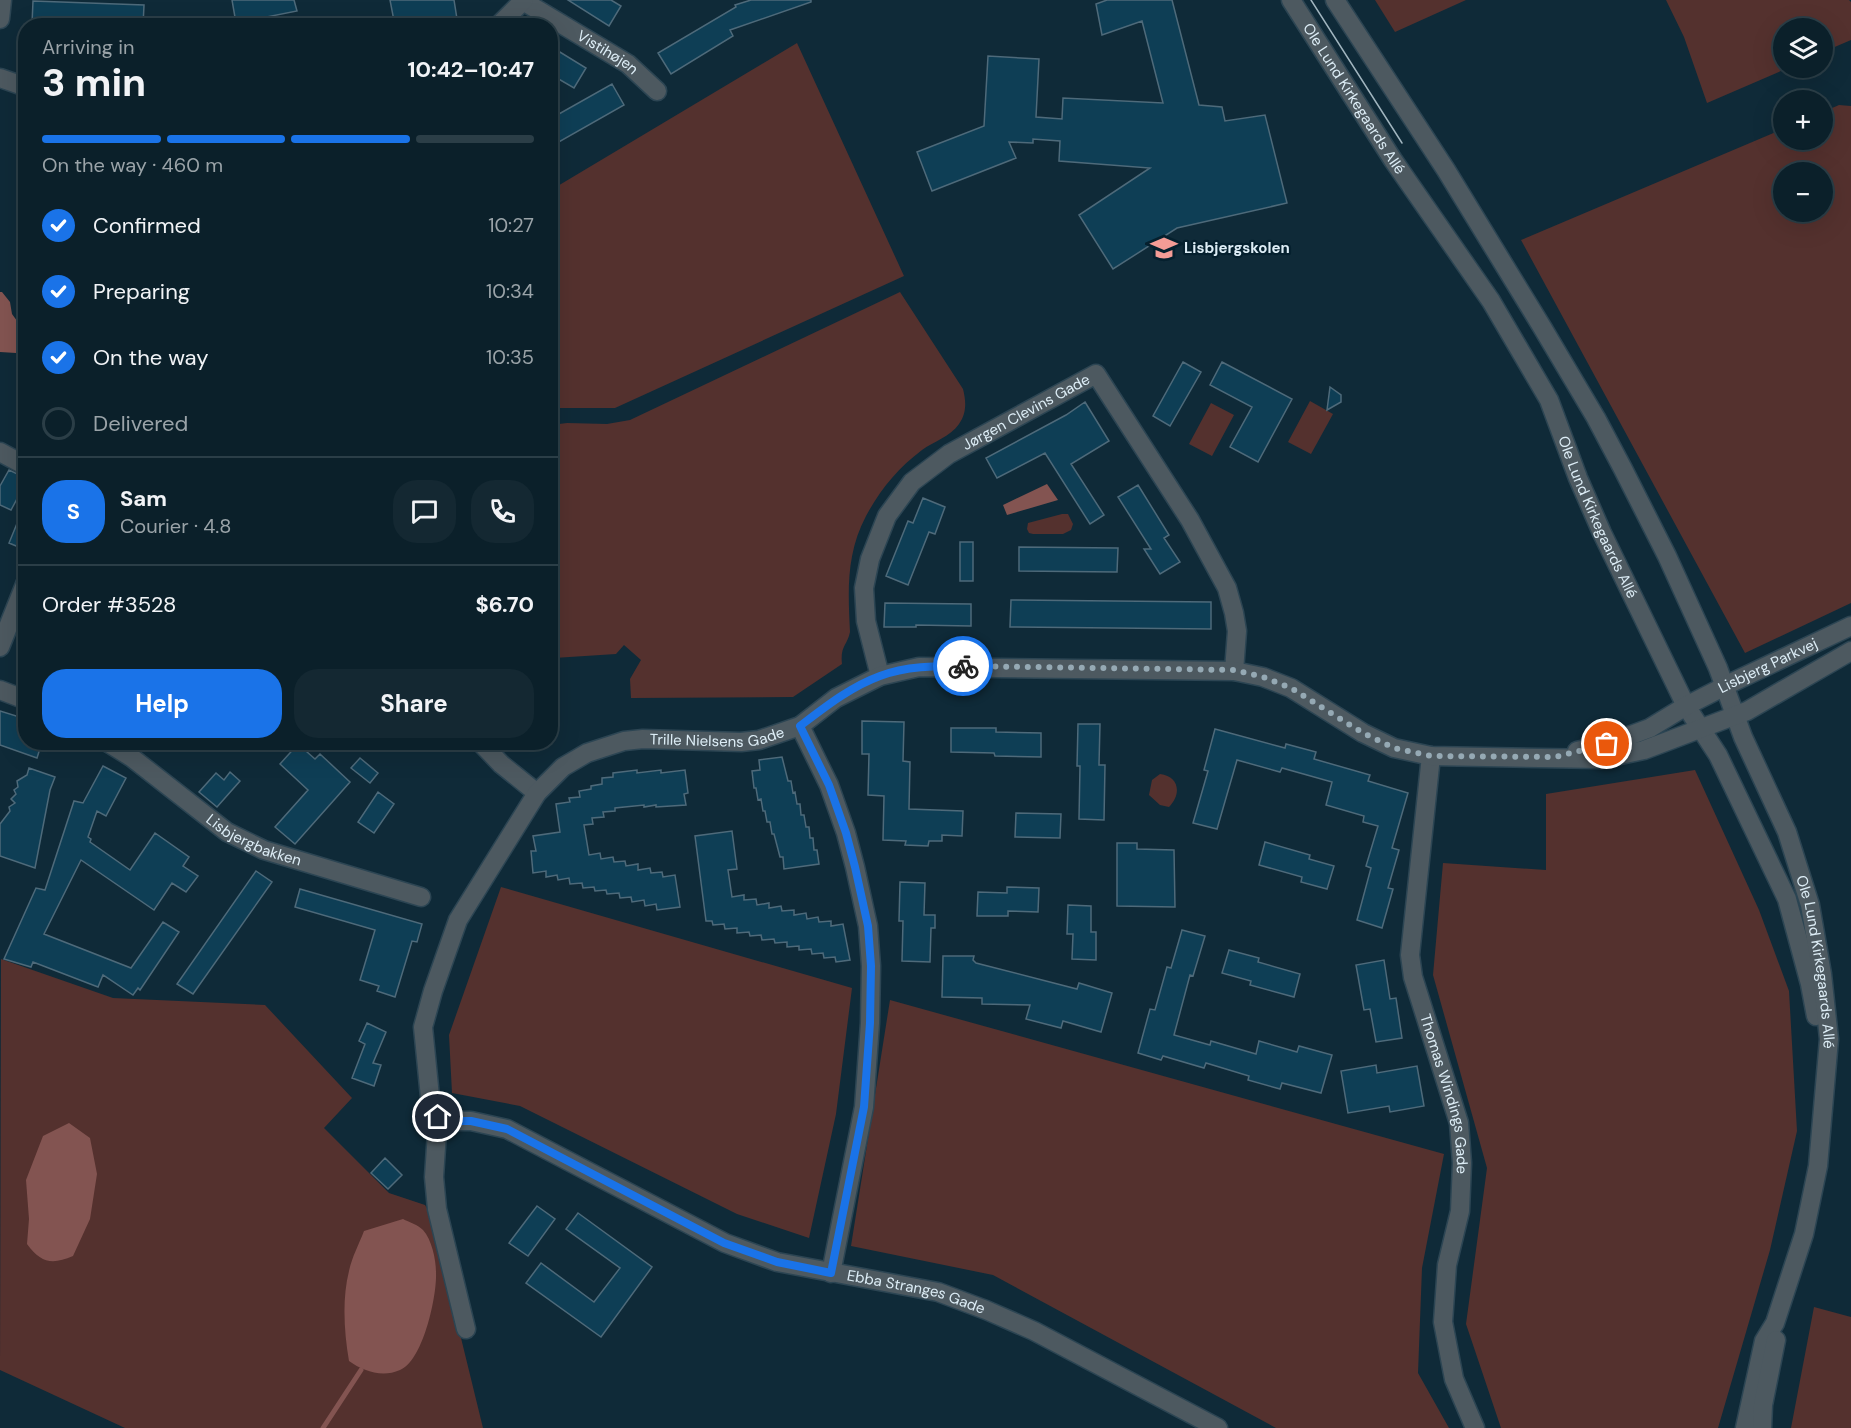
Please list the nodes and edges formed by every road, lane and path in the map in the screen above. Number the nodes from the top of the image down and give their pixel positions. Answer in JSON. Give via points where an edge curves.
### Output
{"nodes":[{"id":1,"x":2,"y":0,"type":"edge"},
{"id":2,"x":524,"y":0,"type":"edge"},
{"id":3,"x":1291,"y":0,"type":"edge"},
{"id":4,"x":1335,"y":0,"type":"edge"},
{"id":5,"x":506,"y":18,"type":"edge"},
{"id":6,"x":553,"y":18,"type":"edge"},
{"id":7,"x":0,"y":19,"type":"edge"},
{"id":8,"x":558,"y":21,"type":"edge"},
{"id":9,"x":0,"y":78,"type":"edge"},
{"id":10,"x":18,"y":84,"type":"edge"},
{"id":11,"x":657,"y":91,"type":"dead end"},
{"id":12,"x":0,"y":452,"type":"edge"},
{"id":13,"x":18,"y":462,"type":"edge"},
{"id":14,"x":18,"y":602,"type":"edge"},
{"id":15,"x":1851,"y":626,"type":"edge"},
{"id":16,"x":0,"y":647,"type":"edge"},
{"id":17,"x":1851,"y":651,"type":"edge"},
{"id":18,"x":1234,"y":670,"type":"junction"},
{"id":19,"x":880,"y":676,"type":"junction"},
{"id":20,"x":1724,"y":687,"type":"junction"},
{"id":21,"x":0,"y":690,"type":"edge"},
{"id":22,"x":18,"y":697,"type":"edge"},
{"id":23,"x":1686,"y":706,"type":"junction"},
{"id":24,"x":1735,"y":716,"type":"junction"},
{"id":25,"x":800,"y":726,"type":"junction"},
{"id":26,"x":1701,"y":729,"type":"junction"},
{"id":27,"x":119,"y":750,"type":"edge"},
{"id":28,"x":488,"y":750,"type":"edge"},
{"id":29,"x":1431,"y":756,"type":"junction"},
{"id":30,"x":1555,"y":757,"type":"junction"},
{"id":31,"x":537,"y":793,"type":"junction"},
{"id":32,"x":421,"y":897,"type":"dead end"},
{"id":33,"x":1825,"y":1071,"type":"junction"},
{"id":34,"x":438,"y":1117,"type":"junction"},
{"id":35,"x":831,"y":1273,"type":"junction"},
{"id":36,"x":1775,"y":1323,"type":"junction"},
{"id":37,"x":466,"y":1329,"type":"dead end"},
{"id":38,"x":1218,"y":1428,"type":"edge"},
{"id":39,"x":1475,"y":1428,"type":"edge"},
{"id":40,"x":1745,"y":1428,"type":"edge"},
{"id":41,"x":1762,"y":1428,"type":"edge"}],
"edges":[{"from":1,"to":7,"type":"street"},
{"from":2,"to":5,"type":"street","name":"Vistihøjen"},
{"from":2,"to":6,"type":"street","name":"Vistihøjen"},
{"from":3,"to":23,"type":"street","name":"Ole Lund Kirkegaards Allé","via":[[1380,141],[1491,301],[1549,400],[1602,533]]},
{"from":4,"to":20,"type":"street","name":"Ole Lund Kirkegaards Allé","via":[[1446,170],[1596,418],[1667,555]]},
{"from":8,"to":11,"type":"street","name":"Vistihøjen","via":[[628,64]]},
{"from":9,"to":10,"type":"street"},
{"from":12,"to":13,"type":"street"},
{"from":14,"to":16,"type":"street"},
{"from":15,"to":20,"type":"street","name":"Lisbjerg Parkvej"},
{"from":17,"to":24,"type":"street","name":"Lisbjerg Parkvej","via":[[1784,692]]},
{"from":18,"to":19,"type":"street","name":"Trille Nielsens Gade","via":[[943,666]]},
{"from":18,"to":19,"type":"street","name":"Jørgen Clevins Gade","via":[[1237,644],[1227,588],[1190,520],[1096,374],[949,454],[912,482],[886,516],[864,588],[866,621]]},
{"from":18,"to":29,"type":"street","name":"Trille Nielsens Gade","via":[[1291,688],[1394,748]]},
{"from":19,"to":25,"type":"street","name":"Trille Nielsens Gade","via":[[836,698]]},
{"from":20,"to":23,"type":"street","name":"Lisbjerg Parkvej"},
{"from":20,"to":24,"type":"street","name":"Ole Lund Kirkegaards Allé"},
{"from":21,"to":22,"type":"street"},
{"from":23,"to":26,"type":"street","name":"Ole Lund Kirkegaards Allé"},
{"from":23,"to":30,"type":"street","name":"Trille Nielsens Gade","via":[[1650,728]]},
{"from":24,"to":26,"type":"street","name":"Trille Nielsens Gade"},
{"from":24,"to":33,"type":"street","name":"Ole Lund Kirkegaards Allé","via":[[1787,832],[1810,905],[1829,1039]]},
{"from":25,"to":31,"type":"street","name":"Trille Nielsens Gade","via":[[741,742],[643,739],[613,744],[563,767]]},
{"from":25,"to":35,"type":"street","via":[[829,785],[846,833],[868,926],[871,966],[864,1107]]},
{"from":26,"to":30,"type":"street","name":"Trille Nielsens Gade","via":[[1644,750],[1601,759]]},
{"from":26,"to":33,"type":"street","name":"Ole Lund Kirkegaards Allé","via":[[1718,755],[1787,899],[1810,984]]},
{"from":27,"to":32,"type":"street","name":"Lisbjergbakken","via":[[227,832],[292,859]]},
{"from":28,"to":31,"type":"street"},
{"from":29,"to":30,"type":"street","name":"Trille Nielsens Gade"},
{"from":29,"to":39,"type":"street","name":"Thomas Windings Gade","via":[[1410,956],[1413,977],[1459,1123],[1460,1211],[1448,1265],[1443,1322],[1454,1379]]},
{"from":31,"to":34,"type":"street","name":"Trille Nielsens Gade","via":[[458,920],[433,991],[423,1026],[432,1111]]},
{"from":33,"to":36,"type":"street","name":"Ole Lund Kirkegaards Allé","via":[[1818,1166],[1804,1234]]},
{"from":34,"to":35,"type":"street","name":"Ebba Stranges Gade","via":[[507,1129],[724,1243],[777,1262]]},
{"from":34,"to":37,"type":"street","name":"Trille Nielsens Gade","via":[[434,1177],[437,1209]]},
{"from":35,"to":38,"type":"street","name":"Ebba Stranges Gade","via":[[938,1292],[986,1310],[1034,1330]]},
{"from":36,"to":40,"type":"street","name":"Ole Lund Kirkegaards Allé","via":[[1764,1341]]},
{"from":36,"to":41,"type":"street","name":"Ole Lund Kirkegaards Allé"}]}
